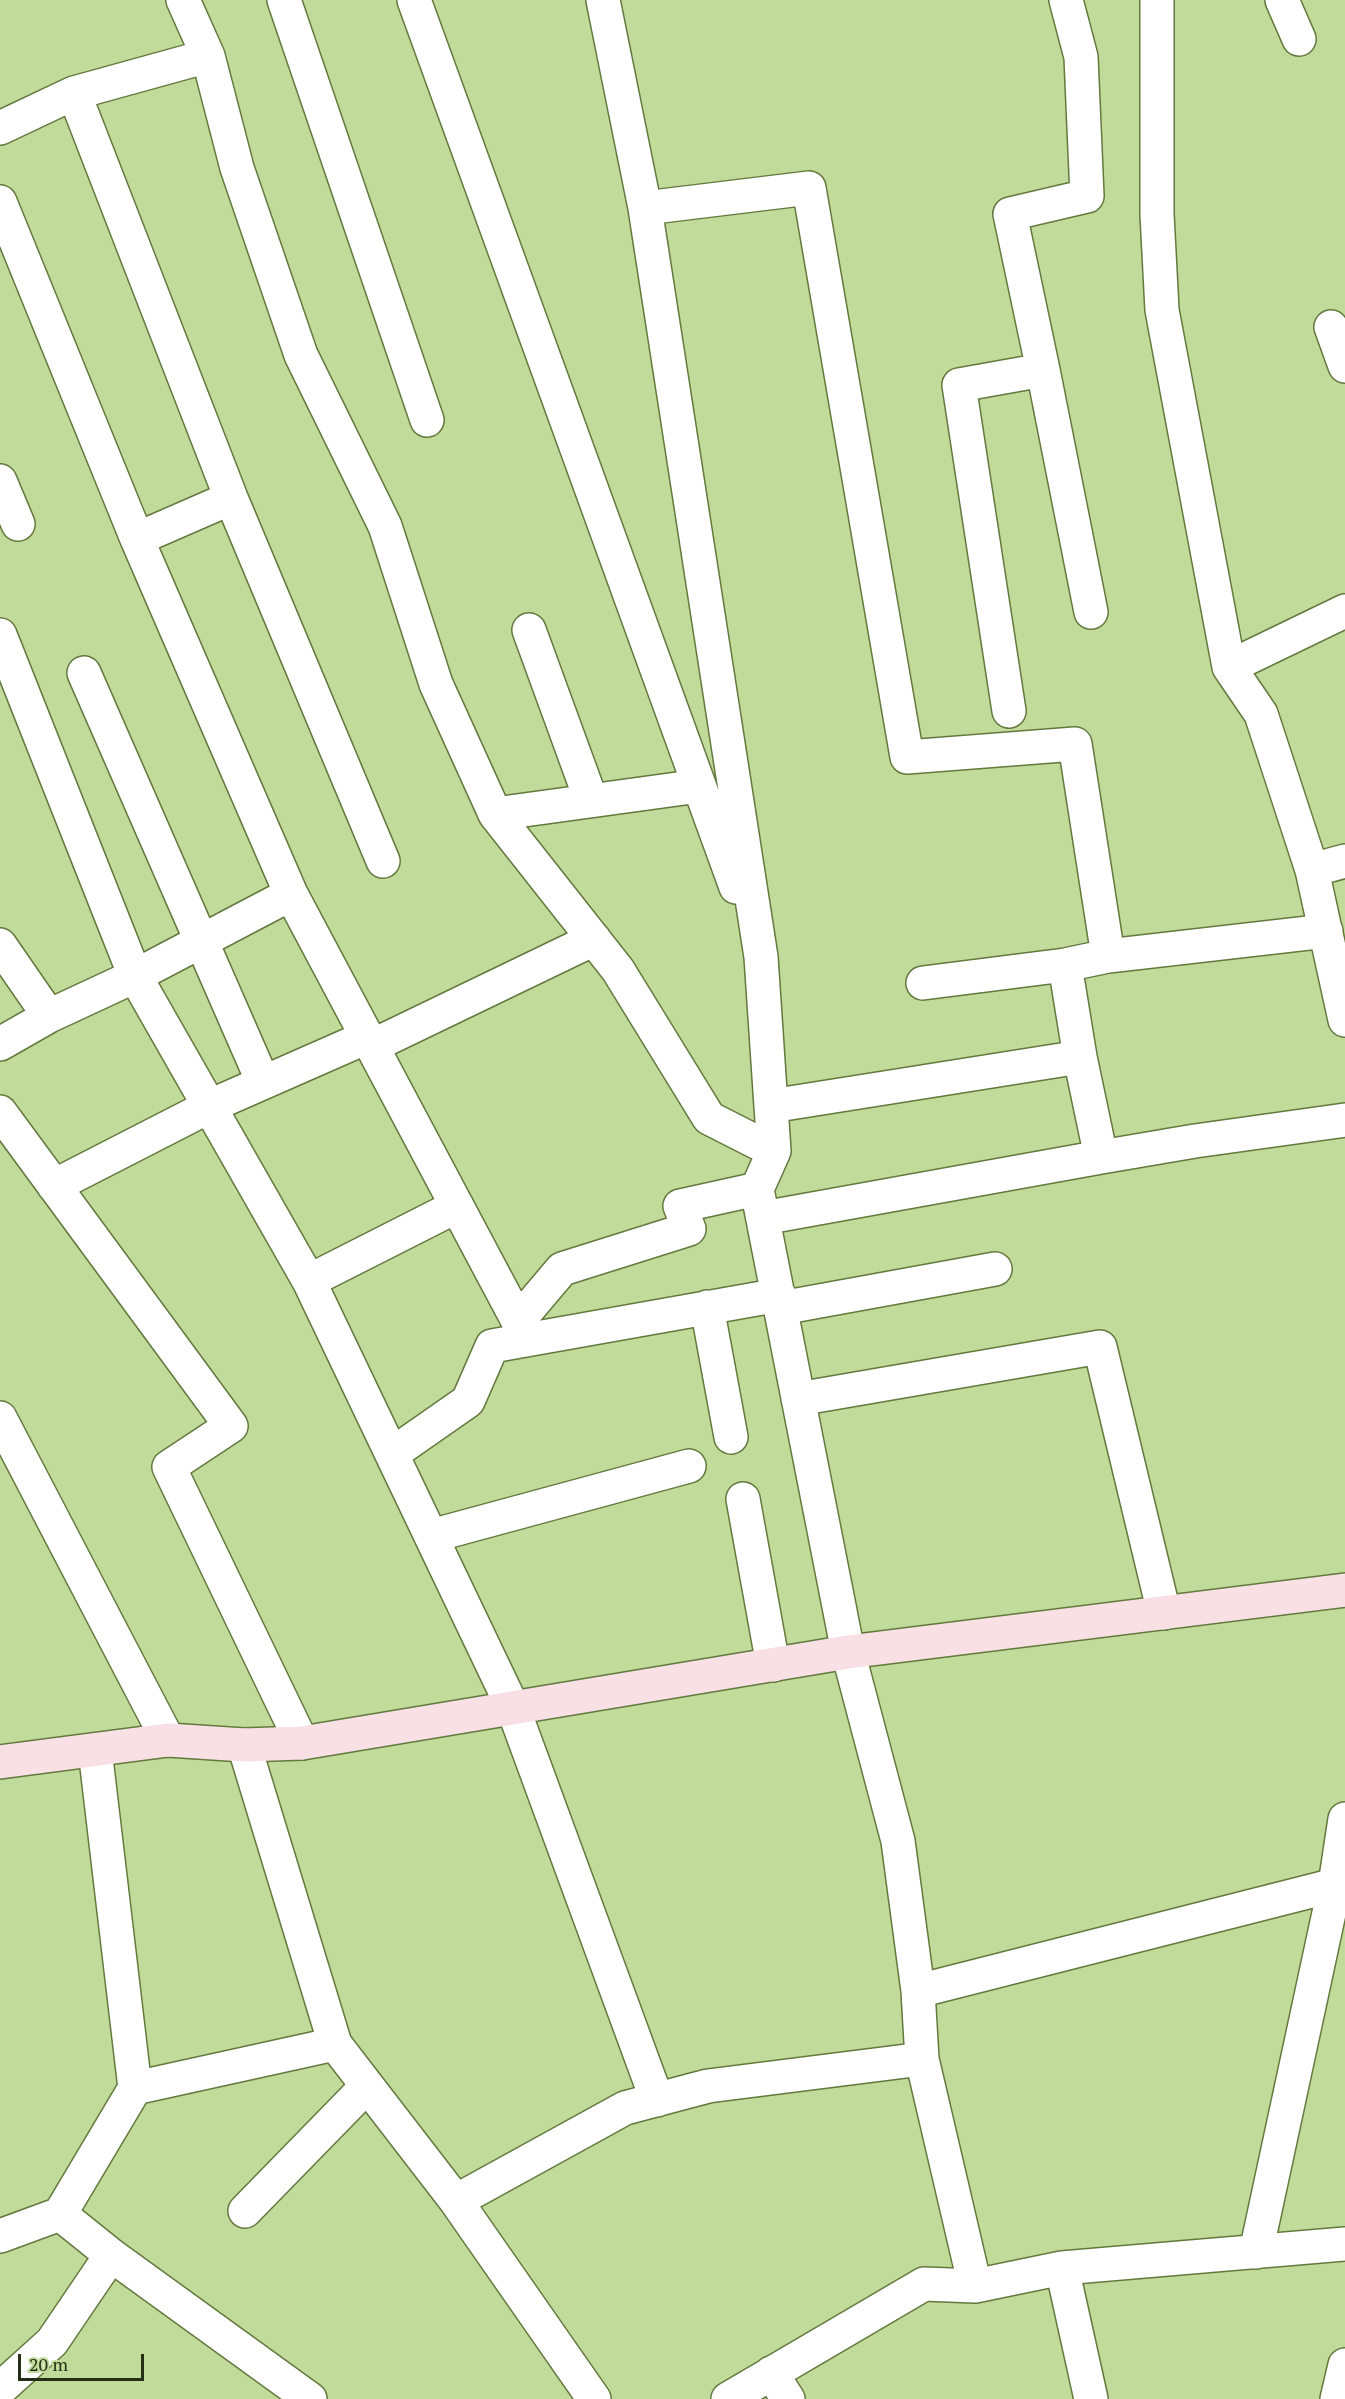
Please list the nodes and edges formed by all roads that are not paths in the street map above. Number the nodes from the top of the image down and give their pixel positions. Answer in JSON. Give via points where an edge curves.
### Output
{"nodes":[{"id":1,"x":183,"y":0,"type":"edge"},
{"id":2,"x":284,"y":0,"type":"edge"},
{"id":3,"x":414,"y":0,"type":"edge"},
{"id":4,"x":603,"y":0,"type":"edge"},
{"id":5,"x":1066,"y":0,"type":"edge"},
{"id":6,"x":1158,"y":0,"type":"edge"},
{"id":7,"x":1282,"y":0,"type":"edge"},
{"id":8,"x":1299,"y":39,"type":"dead end"},
{"id":9,"x":208,"y":56,"type":"junction"},
{"id":10,"x":74,"y":93,"type":"junction"},
{"id":11,"x":0,"y":128,"type":"edge"},
{"id":12,"x":0,"y":202,"type":"edge"},
{"id":13,"x":645,"y":208,"type":"junction"},
{"id":14,"x":1331,"y":327,"type":"dead end"},
{"id":15,"x":1345,"y":366,"type":"edge"},
{"id":16,"x":1043,"y":370,"type":"junction"},
{"id":17,"x":427,"y":420,"type":"dead end"},
{"id":18,"x":0,"y":481,"type":"edge"},
{"id":19,"x":231,"y":498,"type":"junction"},
{"id":20,"x":18,"y":524,"type":"dead end"},
{"id":21,"x":137,"y":539,"type":"junction"},
{"id":22,"x":1345,"y":611,"type":"edge"},
{"id":23,"x":1091,"y":612,"type":"dead end"},
{"id":24,"x":529,"y":630,"type":"dead end"},
{"id":25,"x":3,"y":652,"type":"edge"},
{"id":26,"x":1229,"y":667,"type":"junction"},
{"id":27,"x":84,"y":673,"type":"dead end"},
{"id":28,"x":1009,"y":711,"type":"dead end"},
{"id":29,"x":699,"y":786,"type":"junction"},
{"id":30,"x":591,"y":800,"type":"junction"},
{"id":31,"x":495,"y":814,"type":"junction"},
{"id":32,"x":383,"y":861,"type":"dead end"},
{"id":33,"x":1345,"y":861,"type":"edge"},
{"id":34,"x":1312,"y":870,"type":"junction"},
{"id":35,"x":291,"y":894,"type":"junction"},
{"id":36,"x":1326,"y":931,"type":"junction"},
{"id":37,"x":594,"y":939,"type":"junction"},
{"id":38,"x":201,"y":941,"type":"junction"},
{"id":39,"x":0,"y":945,"type":"edge"},
{"id":40,"x":1108,"y":956,"type":"junction"},
{"id":41,"x":761,"y":957,"type":"junction"},
{"id":42,"x":1065,"y":965,"type":"junction"},
{"id":43,"x":135,"y":976,"type":"junction"},
{"id":44,"x":923,"y":983,"type":"dead end"},
{"id":45,"x":49,"y":1016,"type":"junction"},
{"id":46,"x":1345,"y":1020,"type":"edge"},
{"id":47,"x":369,"y":1041,"type":"junction"},
{"id":48,"x":0,"y":1044,"type":"edge"},
{"id":49,"x":1080,"y":1057,"type":"junction"},
{"id":50,"x":263,"y":1082,"type":"junction"},
{"id":51,"x":210,"y":1106,"type":"junction"},
{"id":52,"x":771,"y":1106,"type":"junction"},
{"id":53,"x":0,"y":1112,"type":"edge"},
{"id":54,"x":1345,"y":1120,"type":"edge"},
{"id":55,"x":774,"y":1151,"type":"junction"},
{"id":56,"x":1101,"y":1157,"type":"junction"},
{"id":57,"x":54,"y":1186,"type":"junction"},
{"id":58,"x":760,"y":1204,"type":"junction"},
{"id":59,"x":457,"y":1206,"type":"junction"},
{"id":60,"x":995,"y":1269,"type":"dead end"},
{"id":61,"x":309,"y":1281,"type":"junction"},
{"id":62,"x":780,"y":1302,"type":"junction"},
{"id":63,"x":707,"y":1307,"type":"junction"},
{"id":64,"x":798,"y":1399,"type":"junction"},
{"id":65,"x":0,"y":1418,"type":"edge"},
{"id":66,"x":731,"y":1437,"type":"dead end"},
{"id":67,"x":392,"y":1454,"type":"junction"},
{"id":68,"x":689,"y":1466,"type":"dead end"},
{"id":69,"x":743,"y":1499,"type":"dead end"},
{"id":70,"x":430,"y":1536,"type":"junction"},
{"id":71,"x":1345,"y":1590,"type":"edge"},
{"id":72,"x":1164,"y":1613,"type":"junction"},
{"id":73,"x":848,"y":1652,"type":"junction"},
{"id":74,"x":773,"y":1665,"type":"junction"},
{"id":75,"x":513,"y":1708,"type":"junction"},
{"id":76,"x":168,"y":1740,"type":"junction"},
{"id":77,"x":302,"y":1743,"type":"junction"},
{"id":78,"x":244,"y":1745,"type":"junction"},
{"id":79,"x":95,"y":1750,"type":"junction"},
{"id":80,"x":0,"y":1762,"type":"edge"},
{"id":81,"x":1345,"y":1819,"type":"edge"},
{"id":82,"x":1335,"y":1885,"type":"junction"},
{"id":83,"x":918,"y":1991,"type":"junction"},
{"id":84,"x":335,"y":2044,"type":"junction"},
{"id":85,"x":922,"y":2059,"type":"junction"},
{"id":86,"x":368,"y":2086,"type":"junction"},
{"id":87,"x":135,"y":2088,"type":"junction"},
{"id":88,"x":657,"y":2100,"type":"junction"},
{"id":89,"x":456,"y":2201,"type":"junction"},
{"id":90,"x":245,"y":2211,"type":"dead end"},
{"id":91,"x":60,"y":2214,"type":"junction"},
{"id":92,"x":0,"y":2236,"type":"edge"},
{"id":93,"x":1345,"y":2244,"type":"edge"},
{"id":94,"x":1256,"y":2252,"type":"junction"},
{"id":95,"x":111,"y":2255,"type":"junction"},
{"id":96,"x":1062,"y":2268,"type":"junction"},
{"id":97,"x":975,"y":2286,"type":"junction"},
{"id":98,"x":1345,"y":2365,"type":"edge"},
{"id":99,"x":780,"y":2386,"type":"edge"},
{"id":100,"x":0,"y":2389,"type":"edge"},
{"id":101,"x":310,"y":2399,"type":"edge"},
{"id":102,"x":594,"y":2399,"type":"edge"},
{"id":103,"x":728,"y":2399,"type":"edge"},
{"id":104,"x":1092,"y":2399,"type":"edge"},
{"id":105,"x":1336,"y":2399,"type":"edge"}],
"edges":[{"from":1,"to":9,"type":"street"},
{"from":2,"to":17,"type":"street"},
{"from":3,"to":29,"type":"street"},
{"from":4,"to":13,"type":"street"},
{"from":5,"to":16,"type":"street","via":[[1081,57],[1087,196],[1010,214]]},
{"from":6,"to":26,"type":"street","via":[[1157,214],[1162,310]]},
{"from":7,"to":8,"type":"street"},
{"from":9,"to":10,"type":"street"},
{"from":9,"to":31,"type":"street","via":[[237,168],[301,355],[384,526],[436,684]]},
{"from":10,"to":11,"type":"street"},
{"from":10,"to":19,"type":"street"},
{"from":12,"to":21,"type":"street"},
{"from":13,"to":40,"type":"street","via":[[809,188],[907,757],[1075,744]]},
{"from":13,"to":41,"type":"street"},
{"from":14,"to":15,"type":"street"},
{"from":16,"to":23,"type":"street"},
{"from":16,"to":28,"type":"street","via":[[959,385]]},
{"from":18,"to":20,"type":"street"},
{"from":19,"to":21,"type":"street"},
{"from":19,"to":32,"type":"street"},
{"from":21,"to":35,"type":"street"},
{"from":22,"to":26,"type":"street"},
{"from":24,"to":30,"type":"street"},
{"from":25,"to":43,"type":"street"},
{"from":26,"to":34,"type":"street","via":[[1261,714]]},
{"from":27,"to":38,"type":"street"},
{"from":29,"to":30,"type":"street"},
{"from":29,"to":41,"type":"street"},
{"from":30,"to":31,"type":"street"},
{"from":31,"to":37,"type":"street"},
{"from":33,"to":34,"type":"street"},
{"from":34,"to":36,"type":"street"},
{"from":35,"to":38,"type":"street"},
{"from":35,"to":47,"type":"street"},
{"from":36,"to":40,"type":"street"},
{"from":36,"to":46,"type":"street"},
{"from":37,"to":47,"type":"street"},
{"from":37,"to":55,"type":"street","via":[[618,970],[709,1118]]},
{"from":38,"to":43,"type":"street"},
{"from":38,"to":50,"type":"street"},
{"from":39,"to":45,"type":"street"},
{"from":40,"to":42,"type":"street"},
{"from":41,"to":52,"type":"street"},
{"from":42,"to":44,"type":"street"},
{"from":42,"to":49,"type":"street"},
{"from":43,"to":45,"type":"street"},
{"from":43,"to":51,"type":"street"},
{"from":45,"to":48,"type":"street"},
{"from":47,"to":50,"type":"street"},
{"from":47,"to":59,"type":"street"},
{"from":49,"to":52,"type":"street"},
{"from":49,"to":56,"type":"street"},
{"from":50,"to":51,"type":"street"},
{"from":51,"to":57,"type":"street"},
{"from":51,"to":61,"type":"street"},
{"from":52,"to":55,"type":"street"},
{"from":53,"to":57,"type":"street"},
{"from":54,"to":56,"type":"street"},
{"from":55,"to":58,"type":"street"},
{"from":56,"to":58,"type":"street"},
{"from":57,"to":77,"type":"street","via":[[231,1426],[169,1467]]},
{"from":58,"to":59,"type":"street","via":[[680,1206],[689,1229],[562,1269],[518,1321]]},
{"from":58,"to":62,"type":"street"},
{"from":59,"to":61,"type":"street"},
{"from":60,"to":62,"type":"street"},
{"from":61,"to":67,"type":"street"},
{"from":62,"to":63,"type":"street"},
{"from":62,"to":64,"type":"street"},
{"from":63,"to":66,"type":"street"},
{"from":63,"to":67,"type":"street","via":[[492,1346],[468,1401]]},
{"from":64,"to":72,"type":"street","via":[[1100,1347]]},
{"from":64,"to":73,"type":"street"},
{"from":65,"to":76,"type":"street"},
{"from":67,"to":70,"type":"street"},
{"from":68,"to":70,"type":"street"},
{"from":69,"to":74,"type":"street"},
{"from":70,"to":75,"type":"street"},
{"from":71,"to":72,"type":"street"},
{"from":72,"to":73,"type":"street"},
{"from":73,"to":74,"type":"street"},
{"from":73,"to":83,"type":"street","via":[[898,1841]]},
{"from":74,"to":75,"type":"street"},
{"from":75,"to":77,"type":"street"},
{"from":75,"to":88,"type":"street"},
{"from":76,"to":78,"type":"street"},
{"from":76,"to":79,"type":"street"},
{"from":77,"to":78,"type":"street"},
{"from":78,"to":84,"type":"street"},
{"from":79,"to":80,"type":"street"},
{"from":79,"to":87,"type":"street"},
{"from":81,"to":82,"type":"street"},
{"from":82,"to":83,"type":"street"},
{"from":82,"to":94,"type":"street"},
{"from":83,"to":85,"type":"street"},
{"from":84,"to":86,"type":"street"},
{"from":84,"to":87,"type":"street"},
{"from":85,"to":88,"type":"street","via":[[708,2086]]},
{"from":85,"to":97,"type":"street"},
{"from":86,"to":89,"type":"street"},
{"from":86,"to":90,"type":"street"},
{"from":87,"to":91,"type":"street"},
{"from":88,"to":89,"type":"street","via":[[626,2108]]},
{"from":89,"to":102,"type":"street"},
{"from":91,"to":92,"type":"street"},
{"from":91,"to":95,"type":"street"},
{"from":93,"to":94,"type":"street"},
{"from":94,"to":96,"type":"street"},
{"from":95,"to":100,"type":"street","via":[[52,2342]]},
{"from":95,"to":101,"type":"street"},
{"from":96,"to":97,"type":"street"},
{"from":96,"to":104,"type":"street"},
{"from":97,"to":99,"type":"street","via":[[924,2284]]},
{"from":98,"to":105,"type":"street"},
{"from":99,"to":103,"type":"street"}]}
